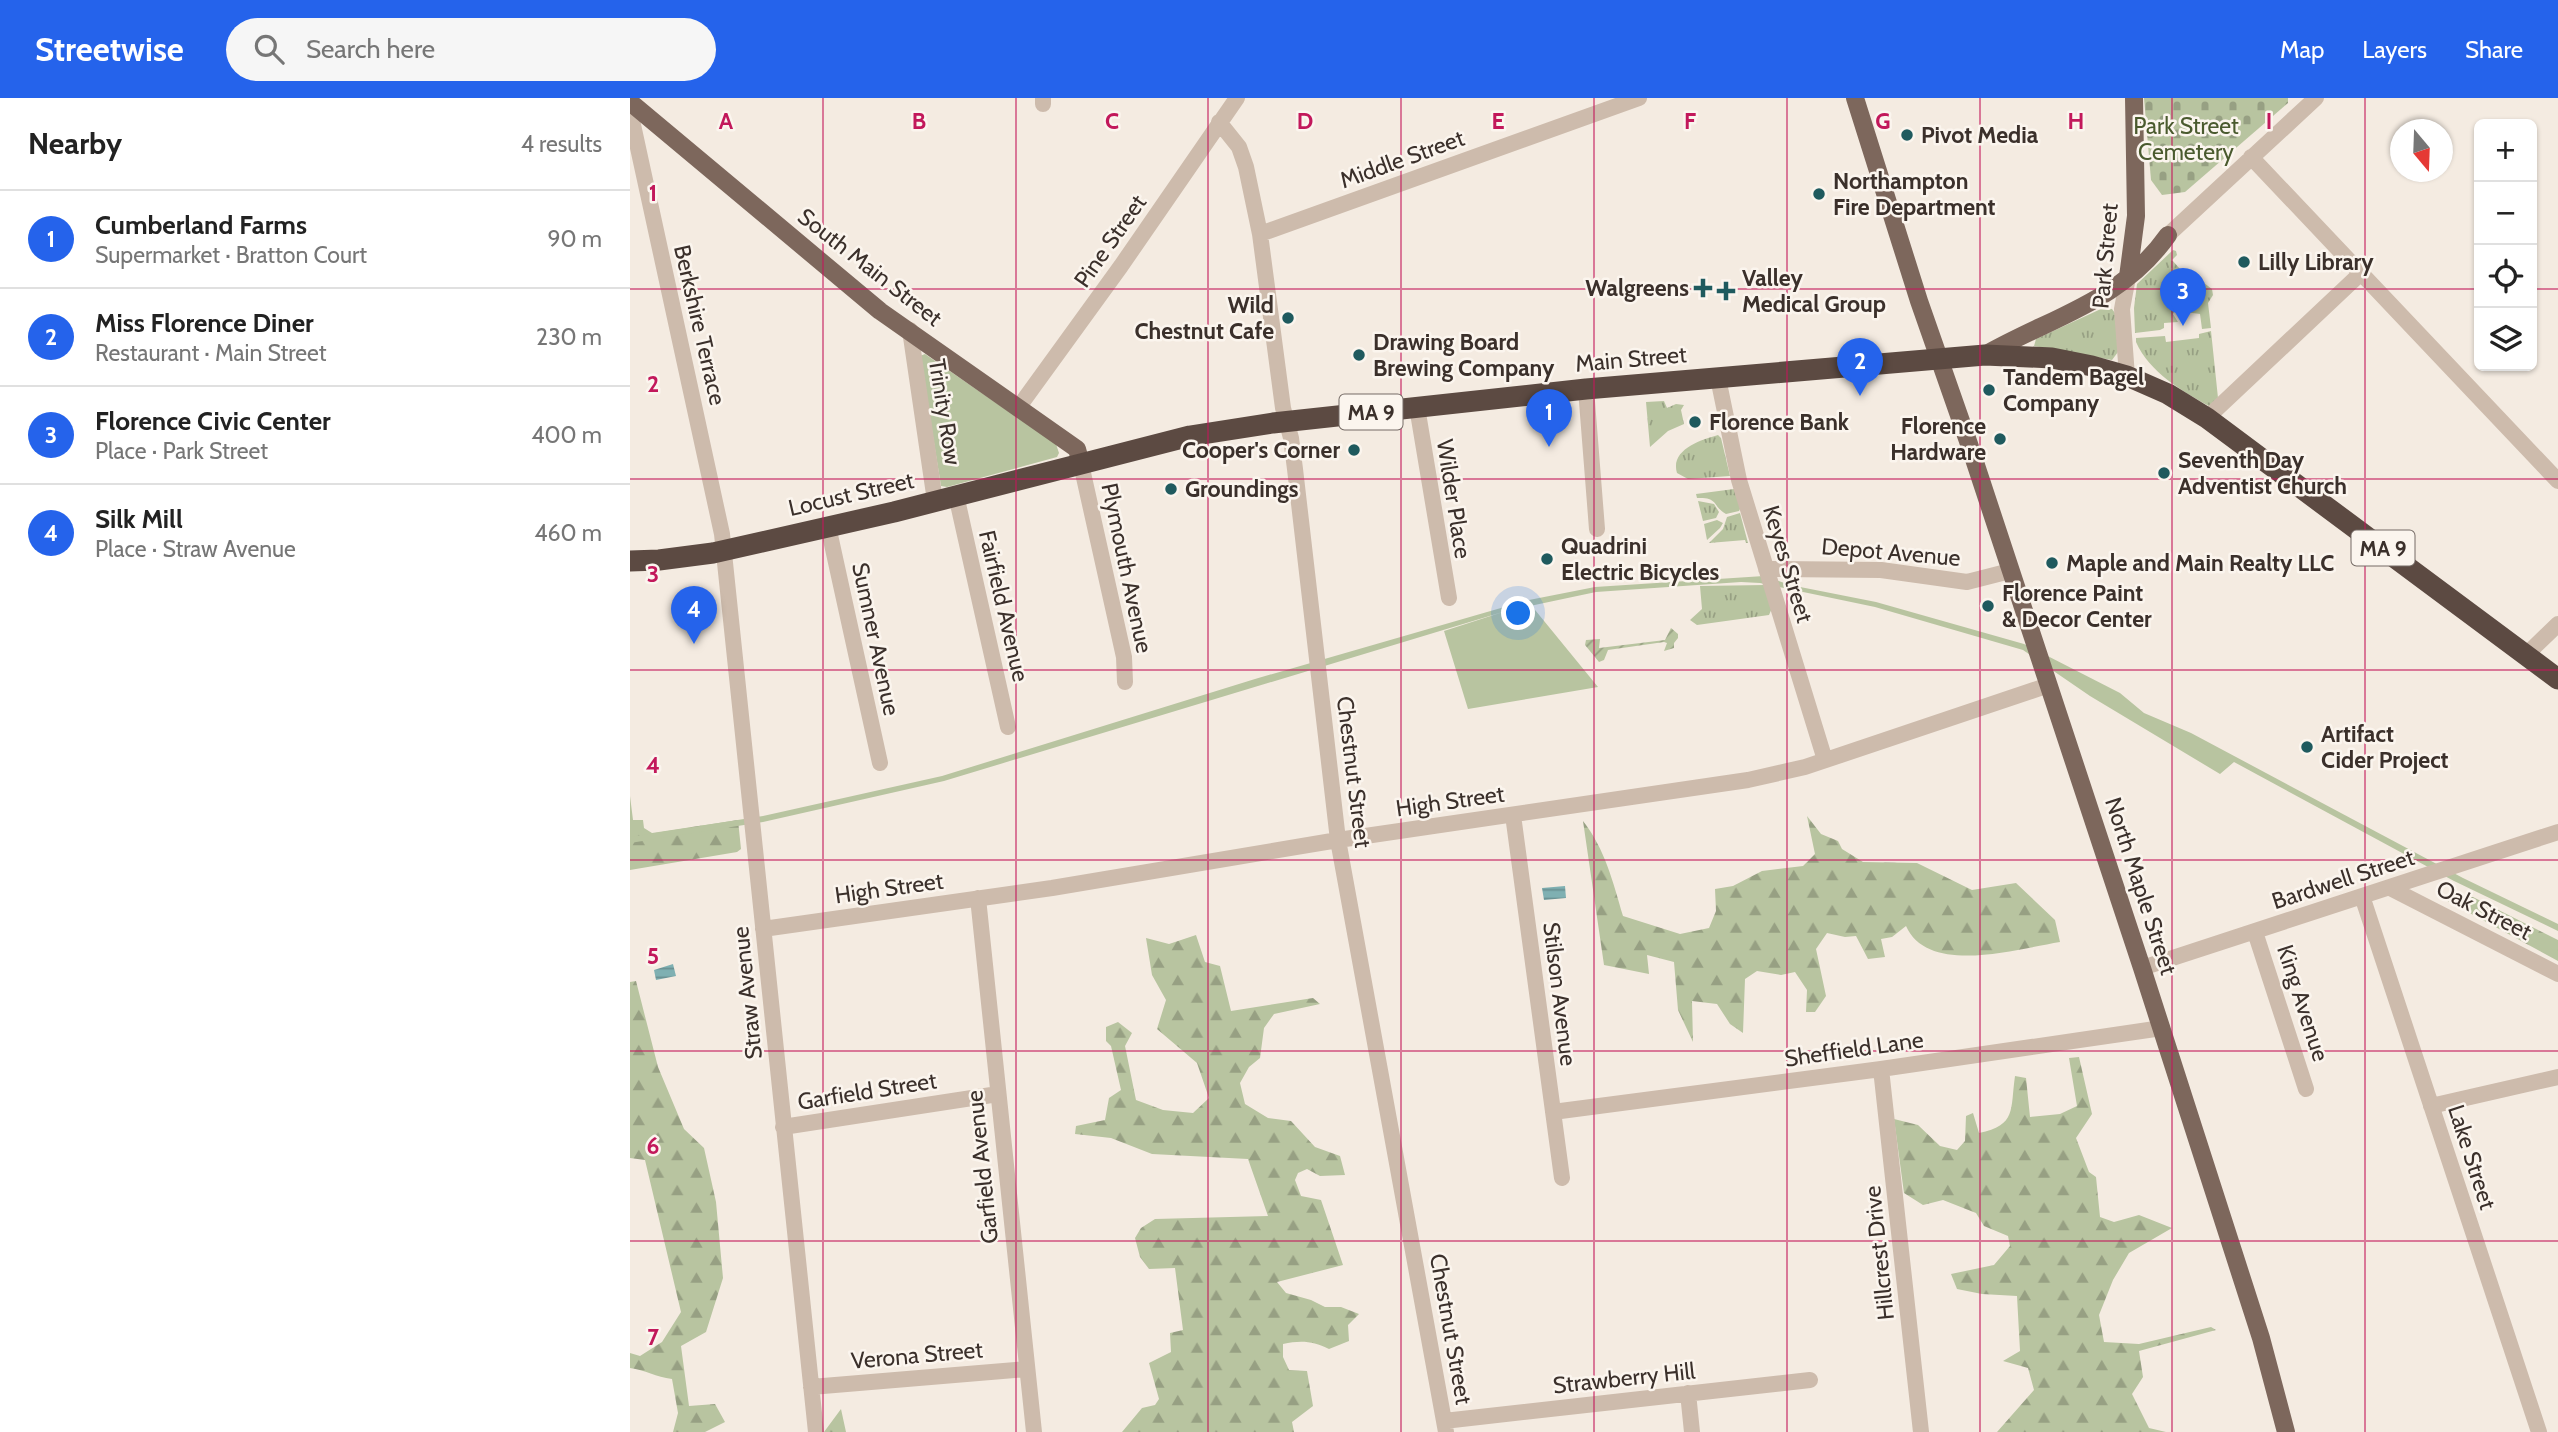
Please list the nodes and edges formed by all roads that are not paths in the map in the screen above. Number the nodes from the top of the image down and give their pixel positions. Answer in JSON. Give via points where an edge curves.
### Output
{"nodes":[{"id":1,"x":1237,"y":98,"type":"edge"},
{"id":2,"x":1639,"y":98,"type":"edge"},
{"id":3,"x":1855,"y":98,"type":"edge"},
{"id":4,"x":2134,"y":98,"type":"edge"},
{"id":5,"x":2316,"y":98,"type":"edge"},
{"id":6,"x":630,"y":102,"type":"edge"},
{"id":7,"x":630,"y":111,"type":"edge"},
{"id":8,"x":1219,"y":122,"type":"junction"},
{"id":9,"x":2251,"y":158,"type":"junction"},
{"id":10,"x":1260,"y":234,"type":"junction"},
{"id":11,"x":2168,"y":235,"type":"junction"},
{"id":12,"x":2134,"y":241,"type":"junction"},
{"id":13,"x":2360,"y":274,"type":"junction"},
{"id":14,"x":2128,"y":277,"type":"junction"},
{"id":15,"x":910,"y":330,"type":"junction"},
{"id":16,"x":1984,"y":355,"type":"junction"},
{"id":17,"x":1940,"y":359,"type":"junction"},
{"id":18,"x":2127,"y":376,"type":"junction"},
{"id":19,"x":1717,"y":378,"type":"junction"},
{"id":20,"x":1586,"y":389,"type":"junction"},
{"id":21,"x":1417,"y":407,"type":"junction"},
{"id":22,"x":1018,"y":408,"type":"junction"},
{"id":23,"x":2207,"y":418,"type":"junction"},
{"id":24,"x":1286,"y":422,"type":"junction"},
{"id":25,"x":1081,"y":464,"type":"junction"},
{"id":26,"x":2558,"y":481,"type":"edge"},
{"id":27,"x":946,"y":498,"type":"junction"},
{"id":28,"x":828,"y":526,"type":"junction"},
{"id":29,"x":1597,"y":529,"type":"dead end"},
{"id":30,"x":725,"y":550,"type":"junction"},
{"id":31,"x":630,"y":561,"type":"edge"},
{"id":32,"x":1766,"y":569,"type":"junction"},
{"id":33,"x":2010,"y":570,"type":"junction"},
{"id":34,"x":1449,"y":598,"type":"dead end"},
{"id":35,"x":2558,"y":624,"type":"edge"},
{"id":36,"x":2526,"y":655,"type":"junction"},
{"id":37,"x":2558,"y":679,"type":"edge"},
{"id":38,"x":1125,"y":682,"type":"dead end"},
{"id":39,"x":2049,"y":685,"type":"junction"},
{"id":40,"x":1008,"y":727,"type":"dead end"},
{"id":41,"x":1825,"y":760,"type":"junction"},
{"id":42,"x":880,"y":763,"type":"dead end"},
{"id":43,"x":1513,"y":815,"type":"junction"},
{"id":44,"x":2558,"y":832,"type":"edge"},
{"id":45,"x":1338,"y":840,"type":"junction"},
{"id":46,"x":2390,"y":888,"type":"junction"},
{"id":47,"x":2362,"y":896,"type":"junction"},
{"id":48,"x":978,"y":898,"type":"junction"},
{"id":49,"x":763,"y":929,"type":"junction"},
{"id":50,"x":2255,"y":932,"type":"junction"},
{"id":51,"x":2143,"y":968,"type":"junction"},
{"id":52,"x":2558,"y":974,"type":"edge"},
{"id":53,"x":2162,"y":1028,"type":"junction"},
{"id":54,"x":1881,"y":1069,"type":"junction"},
{"id":55,"x":2558,"y":1077,"type":"edge"},
{"id":56,"x":2306,"y":1088,"type":"dead end"},
{"id":57,"x":998,"y":1094,"type":"junction"},
{"id":58,"x":2431,"y":1107,"type":"junction"},
{"id":59,"x":1553,"y":1112,"type":"junction"},
{"id":60,"x":783,"y":1127,"type":"junction"},
{"id":61,"x":1562,"y":1178,"type":"dead end"},
{"id":62,"x":1026,"y":1369,"type":"junction"},
{"id":63,"x":1810,"y":1380,"type":"dead end"},
{"id":64,"x":811,"y":1387,"type":"junction"},
{"id":65,"x":1688,"y":1393,"type":"junction"},
{"id":66,"x":1445,"y":1426,"type":"edge"},
{"id":67,"x":816,"y":1432,"type":"edge"},
{"id":68,"x":1034,"y":1432,"type":"edge"},
{"id":69,"x":1692,"y":1432,"type":"edge"},
{"id":70,"x":1921,"y":1432,"type":"edge"},
{"id":71,"x":2286,"y":1432,"type":"edge"},
{"id":72,"x":2539,"y":1432,"type":"edge"}],
"edges":[{"from":1,"to":8,"type":"street","name":"Pine Street"},
{"from":2,"to":10,"type":"street","name":"Middle Street"},
{"from":3,"to":17,"type":"main road","name":"North Maple Street"},
{"from":4,"to":12,"type":"main road","name":"Park Street"},
{"from":5,"to":9,"type":"street"},
{"from":6,"to":15,"type":"main road","name":"South Main Street","via":[[854,290]]},
{"from":7,"to":30,"type":"street","name":"Berkshire Terrace"},
{"from":8,"to":10,"type":"street","name":"Chestnut Street","via":[[1243,153]]},
{"from":8,"to":22,"type":"street","name":"Pine Street"},
{"from":9,"to":11,"type":"street"},
{"from":9,"to":13,"type":"street"},
{"from":10,"to":24,"type":"street","name":"Chestnut Street"},
{"from":11,"to":12,"type":"main road"},
{"from":11,"to":14,"type":"main road"},
{"from":12,"to":14,"type":"main road","name":"Park Street"},
{"from":13,"to":23,"type":"street"},
{"from":13,"to":26,"type":"street"},
{"from":14,"to":16,"type":"main road","via":[[2096,301]]},
{"from":14,"to":18,"type":"street","name":"Park Street","via":[[2122,309]]},
{"from":15,"to":22,"type":"main road","name":"South Main Street"},
{"from":15,"to":27,"type":"street","name":"Trinity Row"},
{"from":16,"to":17,"type":"highway","number":"MA 9"},
{"from":16,"to":18,"type":"highway","number":"MA 9","via":[[2052,358]]},
{"from":17,"to":19,"type":"highway","name":"Main Street","number":"MA 9"},
{"from":17,"to":33,"type":"main road","name":"North Maple Street"},
{"from":18,"to":23,"type":"highway","number":"MA 9"},
{"from":19,"to":20,"type":"highway","name":"Main Street","number":"MA 9"},
{"from":19,"to":32,"type":"street","name":"Keyes Street","via":[[1734,464]]},
{"from":20,"to":21,"type":"highway","name":"Main Street","number":"MA 9"},
{"from":20,"to":29,"type":"street"},
{"from":21,"to":24,"type":"highway","name":"Main Street","number":"MA 9"},
{"from":21,"to":34,"type":"street","name":"Wilder Place"},
{"from":22,"to":25,"type":"main road","name":"South Main Street","via":[[1077,449]]},
{"from":23,"to":36,"type":"highway","number":"MA 9"},
{"from":24,"to":25,"type":"highway","name":"Main Street","number":"MA 9","via":[[1190,436]]},
{"from":24,"to":45,"type":"street","name":"Chestnut Street"},
{"from":25,"to":27,"type":"highway","name":"Locust Street","number":"MA 9"},
{"from":25,"to":38,"type":"street","name":"Plymouth Avenue","via":[[1124,657]]},
{"from":27,"to":28,"type":"highway","name":"Locust Street","number":"MA 9"},
{"from":27,"to":40,"type":"street","name":"Fairfield Avenue"},
{"from":28,"to":30,"type":"highway","name":"Locust Street","number":"MA 9"},
{"from":28,"to":42,"type":"street","name":"Sumner Avenue"},
{"from":30,"to":31,"type":"highway","name":"Locust Street","number":"MA 9"},
{"from":30,"to":49,"type":"street","name":"Straw Avenue"},
{"from":32,"to":33,"type":"street","name":"Depot Avenue","via":[[1881,570],[1968,582]]},
{"from":32,"to":41,"type":"street","name":"Keyes Street"},
{"from":33,"to":39,"type":"main road","name":"North Maple Street"},
{"from":35,"to":36,"type":"street"},
{"from":36,"to":37,"type":"highway","number":"MA 9"},
{"from":39,"to":41,"type":"street","name":"High Street"},
{"from":39,"to":51,"type":"main road","name":"North Maple Street"},
{"from":41,"to":43,"type":"street","name":"High Street","via":[[1748,780]]},
{"from":43,"to":45,"type":"street","name":"High Street"},
{"from":43,"to":59,"type":"street","name":"Stilson Avenue"},
{"from":44,"to":46,"type":"street","name":"Bardwell Street"},
{"from":45,"to":48,"type":"street","name":"High Street"},
{"from":45,"to":66,"type":"street","name":"Chestnut Street"},
{"from":46,"to":47,"type":"street","name":"Bardwell Street"},
{"from":46,"to":52,"type":"street","name":"Oak Street"},
{"from":47,"to":50,"type":"street","name":"Bardwell Street"},
{"from":47,"to":58,"type":"street","name":"Lake Street"},
{"from":48,"to":49,"type":"street","name":"High Street"},
{"from":48,"to":57,"type":"street","name":"Garfield Avenue"},
{"from":49,"to":60,"type":"street","name":"Straw Avenue"},
{"from":50,"to":51,"type":"street","name":"Bardwell Street"},
{"from":50,"to":56,"type":"street","name":"King Avenue"},
{"from":51,"to":53,"type":"main road","name":"North Maple Street"},
{"from":53,"to":54,"type":"street","name":"Sheffield Lane"},
{"from":53,"to":71,"type":"main road","name":"North Maple Street","via":[[2261,1338]]},
{"from":54,"to":59,"type":"street","name":"Sheffield Lane"},
{"from":54,"to":70,"type":"street","name":"Hillcrest Drive"},
{"from":55,"to":58,"type":"street"},
{"from":57,"to":60,"type":"street","name":"Garfield Street"},
{"from":57,"to":62,"type":"street","name":"Garfield Avenue"},
{"from":58,"to":72,"type":"street","name":"Lake Street"},
{"from":59,"to":61,"type":"street","name":"Stilson Avenue"},
{"from":60,"to":64,"type":"street","name":"Straw Avenue"},
{"from":62,"to":64,"type":"street","name":"Verona Street"},
{"from":62,"to":68,"type":"street","name":"Garfield Avenue"},
{"from":63,"to":65,"type":"street","name":"Strawberry Hill"},
{"from":64,"to":67,"type":"street","name":"Straw Avenue"},
{"from":65,"to":66,"type":"street","name":"Strawberry Hill"},
{"from":65,"to":69,"type":"street"}]}
